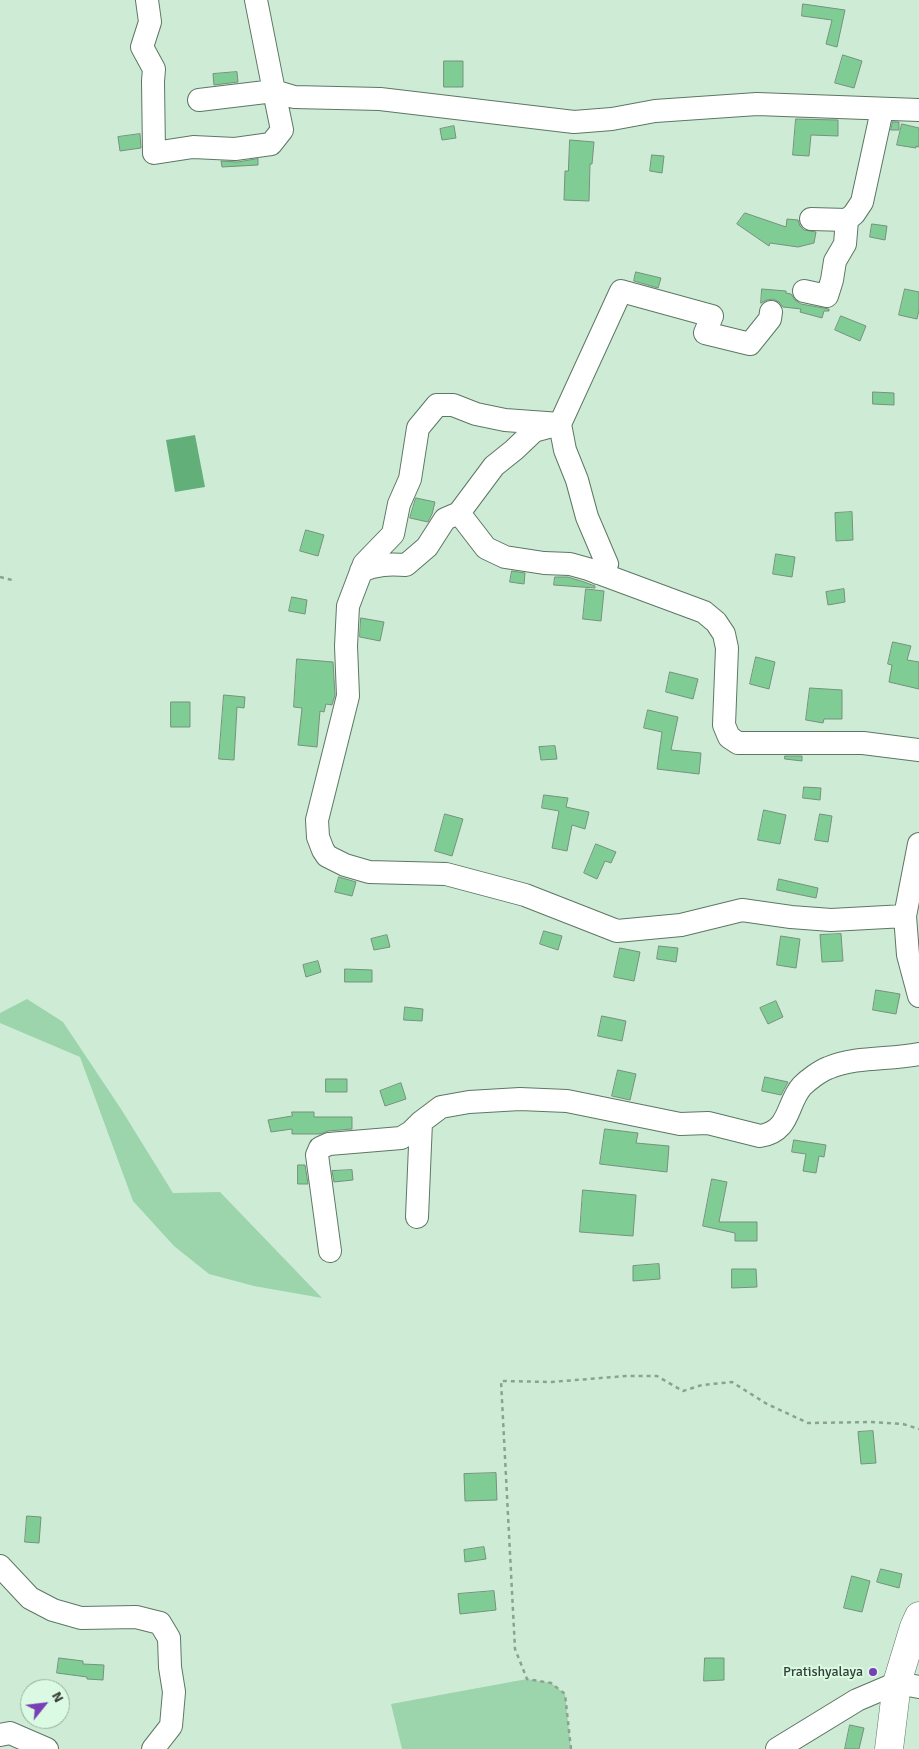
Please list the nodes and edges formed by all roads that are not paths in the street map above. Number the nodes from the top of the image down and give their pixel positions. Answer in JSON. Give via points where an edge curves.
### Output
{"nodes":[{"id":1,"x":146,"y":0,"type":"edge"},
{"id":2,"x":256,"y":0,"type":"edge"},
{"id":3,"x":274,"y":91,"type":"junction"},
{"id":4,"x":199,"y":100,"type":"dead end"},
{"id":5,"x":882,"y":110,"type":"junction"},
{"id":6,"x":919,"y":110,"type":"edge"},
{"id":7,"x":811,"y":219,"type":"dead end"},
{"id":8,"x":847,"y":220,"type":"junction"},
{"id":9,"x":804,"y":291,"type":"dead end"},
{"id":10,"x":771,"y":312,"type":"dead end"},
{"id":11,"x":560,"y":424,"type":"junction"},
{"id":12,"x":459,"y":513,"type":"junction"},
{"id":13,"x":361,"y":571,"type":"junction"},
{"id":14,"x":598,"y":573,"type":"junction"},
{"id":15,"x":919,"y":750,"type":"edge"},
{"id":16,"x":919,"y":844,"type":"edge"},
{"id":17,"x":905,"y":916,"type":"junction"},
{"id":18,"x":919,"y":996,"type":"edge"},
{"id":19,"x":919,"y":1054,"type":"edge"},
{"id":20,"x":421,"y":1122,"type":"junction"},
{"id":21,"x":417,"y":1216,"type":"dead end"},
{"id":22,"x":330,"y":1251,"type":"dead end"},
{"id":23,"x":0,"y":1566,"type":"edge"},
{"id":24,"x":919,"y":1616,"type":"edge"},
{"id":25,"x":908,"y":1685,"type":"edge"},
{"id":26,"x":0,"y":1735,"type":"edge"},
{"id":27,"x":47,"y":1749,"type":"edge"},
{"id":28,"x":152,"y":1749,"type":"edge"},
{"id":29,"x":777,"y":1749,"type":"edge"},
{"id":30,"x":889,"y":1749,"type":"edge"}],
"edges":[{"from":1,"to":3,"type":"street","via":[[150,22],[142,46],[154,69],[154,153],[193,147],[235,148],[271,144],[282,130]]},
{"from":2,"to":3,"type":"street"},
{"from":3,"to":4,"type":"street"},
{"from":3,"to":5,"type":"street","via":[[294,97],[380,99],[574,122],[655,111],[757,104]]},
{"from":5,"to":6,"type":"street"},
{"from":5,"to":8,"type":"street","via":[[862,202]]},
{"from":7,"to":8,"type":"street"},
{"from":8,"to":9,"type":"street","via":[[845,244],[835,261],[828,296]]},
{"from":10,"to":11,"type":"street","via":[[770,319],[750,344],[705,333],[712,316],[621,291]]},
{"from":11,"to":12,"type":"street","via":[[534,431],[494,466]]},
{"from":11,"to":13,"type":"street","via":[[505,420],[453,405],[437,405],[418,428],[410,479],[399,504],[394,534]]},
{"from":11,"to":14,"type":"street","via":[[565,450],[587,516],[607,564]]},
{"from":12,"to":13,"type":"street","via":[[444,519],[427,547],[406,565],[372,566]]},
{"from":12,"to":14,"type":"street","via":[[486,548],[505,557],[570,564]]},
{"from":13,"to":17,"type":"street","via":[[348,606],[348,696],[317,820],[318,837],[327,856],[369,872],[454,876],[525,895],[617,931],[680,925],[742,910],[831,920]]},
{"from":14,"to":15,"type":"street","via":[[704,612],[716,622],[724,634],[727,648],[724,725],[729,736],[738,742],[863,743]]},
{"from":16,"to":17,"type":"street"},
{"from":17,"to":18,"type":"street","via":[[908,955]]},
{"from":19,"to":20,"type":"street","via":[[868,1058],[827,1068],[802,1086],[778,1130],[769,1135],[760,1136],[708,1123],[680,1124],[567,1100],[469,1102],[441,1107]]},
{"from":20,"to":21,"type":"street"},
{"from":20,"to":22,"type":"street","via":[[401,1138],[329,1144],[320,1148],[317,1155]]},
{"from":23,"to":28,"type":"street","via":[[30,1598],[53,1610],[82,1618],[136,1617],[160,1623],[169,1638],[174,1692],[172,1726]]},
{"from":24,"to":25,"type":"main road","via":[[914,1627]]},
{"from":25,"to":29,"type":"street","via":[[857,1700]]},
{"from":25,"to":30,"type":"main road"},
{"from":26,"to":27,"type":"street","via":[[10,1733]]}]}
